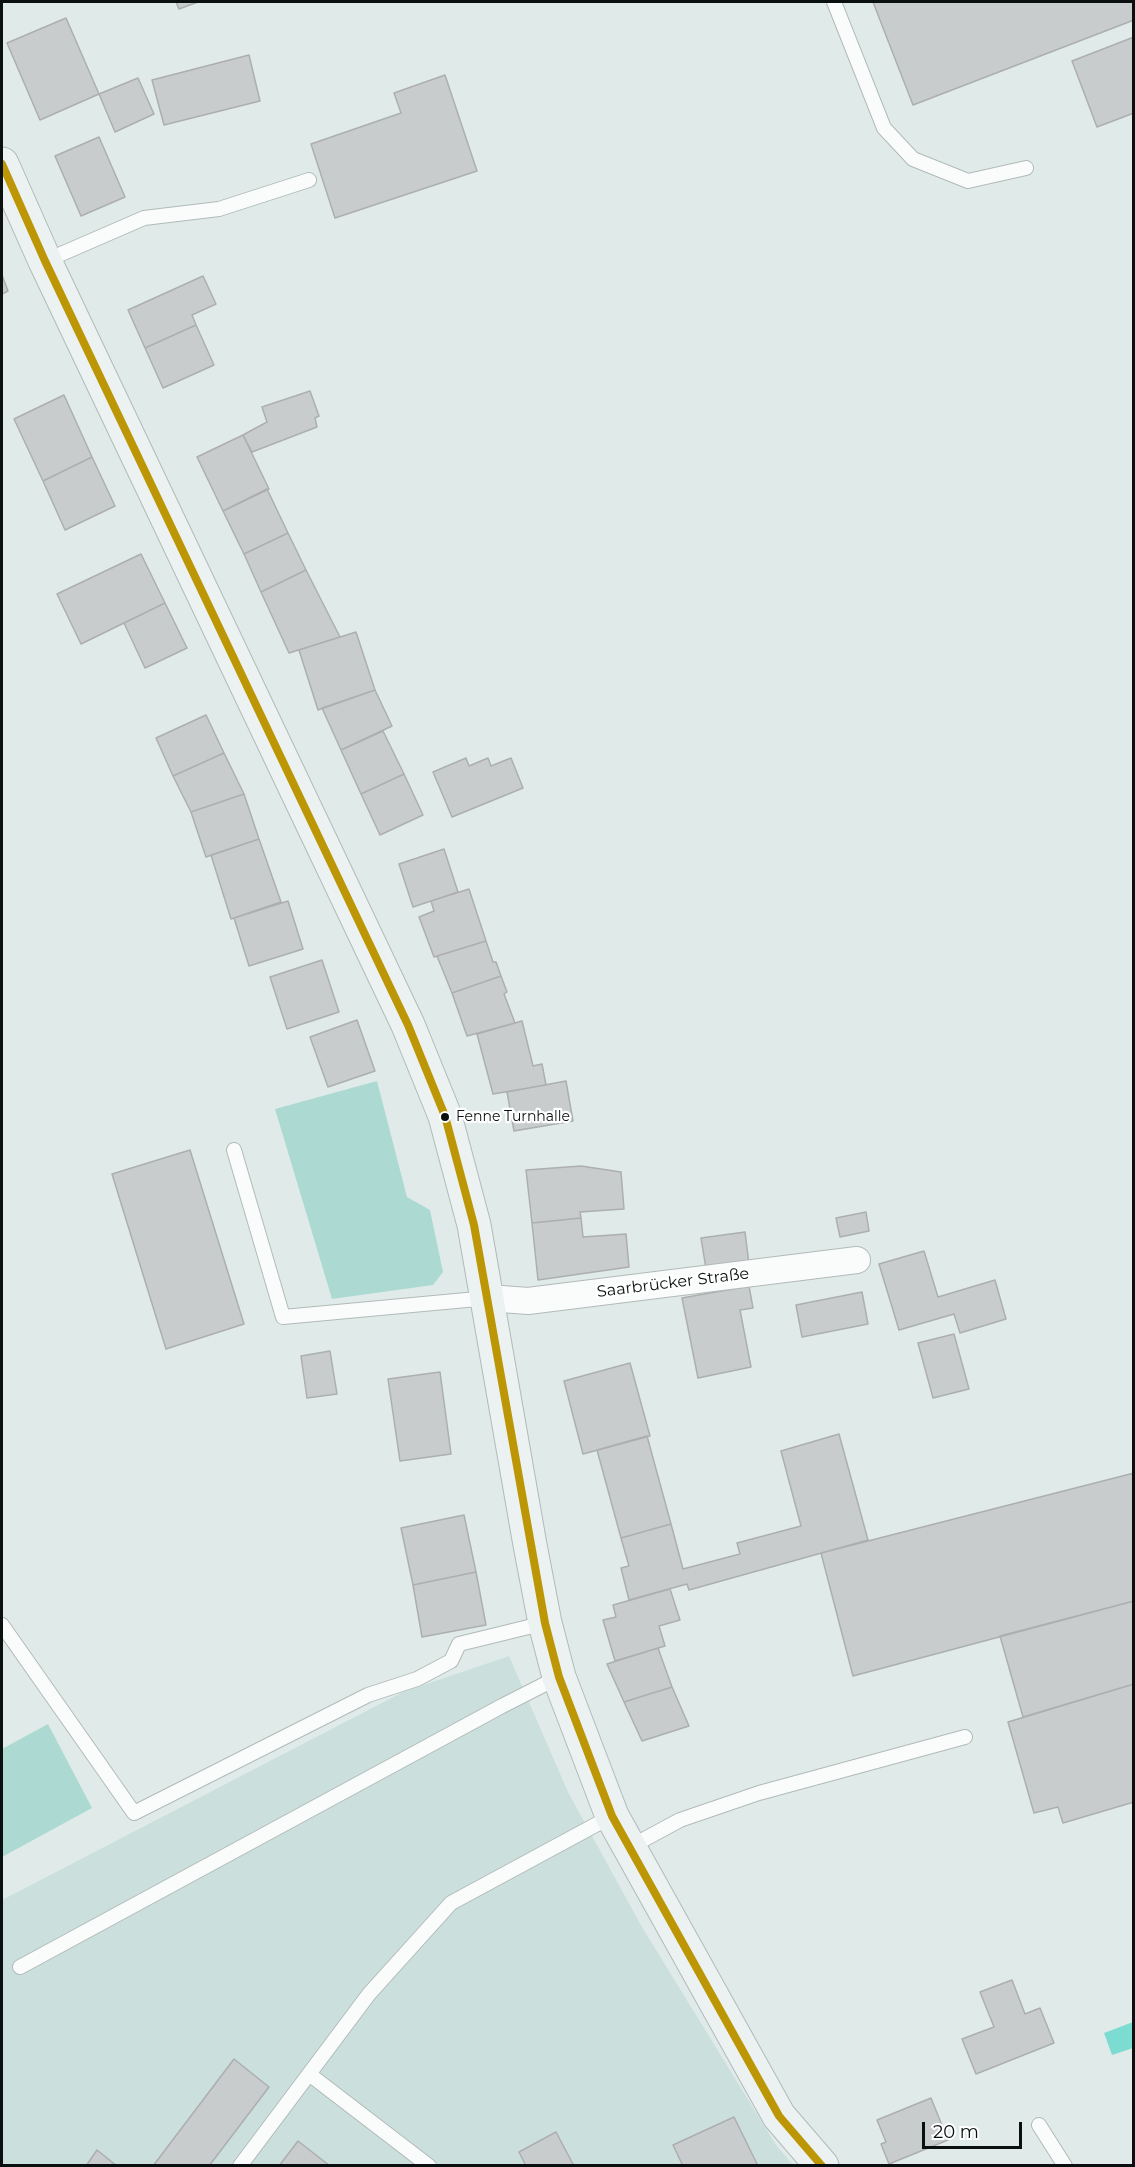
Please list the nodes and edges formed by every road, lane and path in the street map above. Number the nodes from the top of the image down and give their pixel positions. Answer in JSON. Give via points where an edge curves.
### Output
{"nodes":[{"id":1,"x":834,"y":2,"type":"edge"},
{"id":2,"x":2,"y":164,"type":"edge"},
{"id":3,"x":1026,"y":168,"type":"dead end"},
{"id":4,"x":309,"y":180,"type":"dead end"},
{"id":5,"x":45,"y":261,"type":"junction"},
{"id":6,"x":234,"y":1150,"type":"dead end"},
{"id":7,"x":857,"y":1260,"type":"dead end"},
{"id":8,"x":488,"y":1298,"type":"junction"},
{"id":9,"x":545,"y":1623,"type":"junction"},
{"id":10,"x":2,"y":1625,"type":"edge"},
{"id":11,"x":559,"y":1677,"type":"junction"},
{"id":12,"x":965,"y":1737,"type":"dead end"},
{"id":13,"x":612,"y":1816,"type":"junction"},
{"id":14,"x":630,"y":1847,"type":"junction"},
{"id":15,"x":20,"y":1967,"type":"dead end"},
{"id":16,"x":309,"y":2074,"type":"junction"},
{"id":17,"x":1039,"y":2125,"type":"dead end"},
{"id":18,"x":240,"y":2166,"type":"edge"},
{"id":19,"x":429,"y":2166,"type":"edge"},
{"id":20,"x":822,"y":2166,"type":"edge"},
{"id":21,"x":1065,"y":2166,"type":"edge"}],
"edges":[{"from":1,"to":3,"type":"lane","via":[[884,128],[913,159],[968,181]]},
{"from":2,"to":5,"type":"street"},
{"from":4,"to":5,"type":"lane","via":[[219,209],[144,218]]},
{"from":5,"to":8,"type":"street","via":[[408,1025],[445,1116],[474,1225]]},
{"from":6,"to":8,"type":"lane","via":[[283,1317]]},
{"from":7,"to":8,"type":"street","name":"Saarbrücker Straße","via":[[528,1301]]},
{"from":8,"to":9,"type":"street"},
{"from":9,"to":10,"type":"lane","via":[[459,1644],[451,1661],[417,1679],[368,1695],[134,1813]]},
{"from":9,"to":11,"type":"street"},
{"from":11,"to":13,"type":"street"},
{"from":11,"to":15,"type":"lane"},
{"from":12,"to":14,"type":"lane","via":[[759,1793],[680,1820]]},
{"from":13,"to":14,"type":"street"},
{"from":13,"to":16,"type":"lane","via":[[451,1903],[369,1994]]},
{"from":14,"to":20,"type":"street","via":[[779,2116]]},
{"from":16,"to":18,"type":"lane"},
{"from":16,"to":19,"type":"lane"},
{"from":17,"to":21,"type":"lane"}]}
